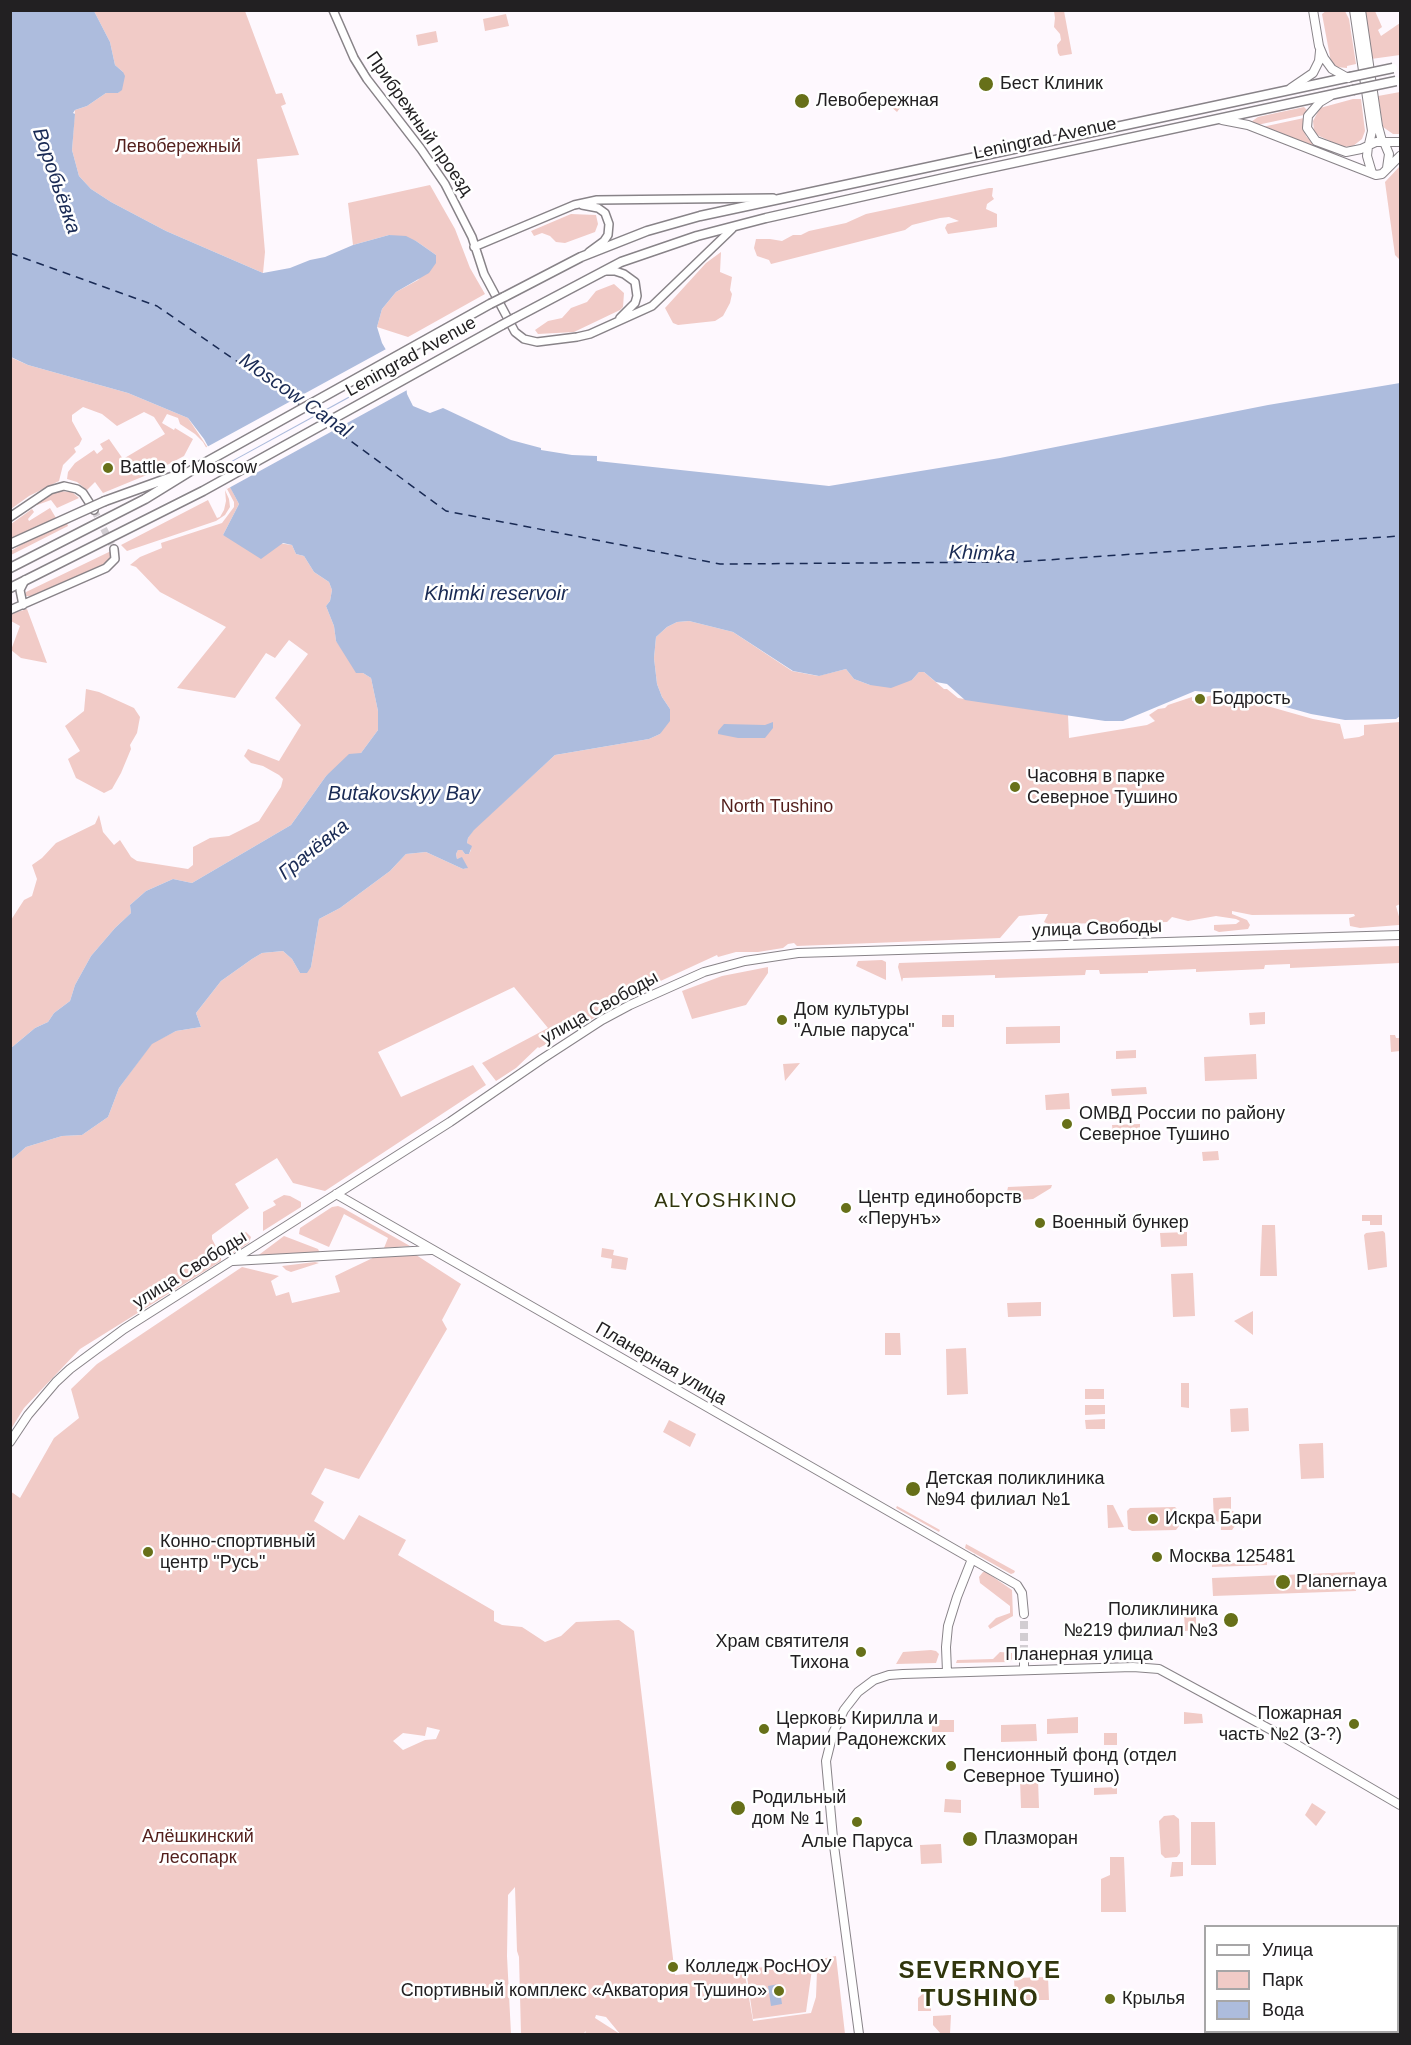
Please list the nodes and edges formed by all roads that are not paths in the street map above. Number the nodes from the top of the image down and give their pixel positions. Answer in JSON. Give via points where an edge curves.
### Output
{"nodes":[{"id":1,"x":333,"y":10,"type":"edge"},
{"id":2,"x":1313,"y":10,"type":"edge"},
{"id":3,"x":1354,"y":10,"type":"edge"},
{"id":4,"x":1361,"y":10,"type":"edge"},
{"id":5,"x":1319,"y":46,"type":"junction"},
{"id":6,"x":1397,"y":67,"type":"edge"},
{"id":7,"x":1349,"y":77,"type":"junction"},
{"id":8,"x":1398,"y":80,"type":"edge"},
{"id":9,"x":1285,"y":92,"type":"junction"},
{"id":10,"x":1330,"y":95,"type":"junction"},
{"id":11,"x":1218,"y":120,"type":"junction"},
{"id":12,"x":1383,"y":142,"type":"junction"},
{"id":13,"x":1401,"y":142,"type":"edge"},
{"id":14,"x":1368,"y":145,"type":"junction"},
{"id":15,"x":1401,"y":156,"type":"edge"},
{"id":16,"x":1387,"y":168,"type":"junction"},
{"id":17,"x":1372,"y":172,"type":"junction"},
{"id":18,"x":778,"y":199,"type":"junction"},
{"id":19,"x":574,"y":205,"type":"junction"},
{"id":20,"x":739,"y":225,"type":"junction"},
{"id":21,"x":474,"y":247,"type":"junction"},
{"id":22,"x":581,"y":257,"type":"junction"},
{"id":23,"x":598,"y":273,"type":"junction"},
{"id":24,"x":616,"y":322,"type":"junction"},
{"id":25,"x":192,"y":470,"type":"junction"},
{"id":26,"x":94,"y":510,"type":"tunnel mouth"},
{"id":27,"x":10,"y":518,"type":"edge"},
{"id":28,"x":10,"y":544,"type":"edge"},
{"id":29,"x":114,"y":549,"type":"dead end"},
{"id":30,"x":32,"y":558,"type":"junction"},
{"id":31,"x":10,"y":562,"type":"edge"},
{"id":32,"x":10,"y":568,"type":"edge"},
{"id":33,"x":26,"y":580,"type":"junction"},
{"id":34,"x":10,"y":588,"type":"edge"},
{"id":35,"x":23,"y":605,"type":"junction"},
{"id":36,"x":10,"y":609,"type":"edge"},
{"id":37,"x":1401,"y":935,"type":"edge"},
{"id":38,"x":336,"y":1194,"type":"junction"},
{"id":39,"x":432,"y":1250,"type":"junction"},
{"id":40,"x":233,"y":1261,"type":"junction"},
{"id":41,"x":10,"y":1442,"type":"edge"},
{"id":42,"x":972,"y":1559,"type":"junction"},
{"id":43,"x":1024,"y":1614,"type":"tunnel mouth"},
{"id":44,"x":1024,"y":1653,"type":"tunnel mouth"},
{"id":45,"x":1024,"y":1670,"type":"junction"},
{"id":46,"x":947,"y":1672,"type":"junction"},
{"id":47,"x":1401,"y":1805,"type":"edge"},
{"id":48,"x":860,"y":2034,"type":"edge"}],
"edges":[{"from":1,"to":21,"type":"street","name":"Прибрежный проезд","via":[[367,79],[446,184]]},
{"from":2,"to":5,"type":"main road"},
{"from":3,"to":14,"type":"main road","via":[[1371,131]]},
{"from":4,"to":12,"type":"main road"},
{"from":5,"to":7,"type":"main road","via":[[1332,69]]},
{"from":5,"to":9,"type":"main road","via":[[1319,61],[1313,74]]},
{"from":6,"to":7,"type":"main road","name":"Leningrad Avenue","bridge":true},
{"from":7,"to":9,"type":"main road","name":"Leningrad Avenue"},
{"from":8,"to":10,"type":"main road","bridge":true},
{"from":9,"to":18,"type":"main road","name":"Leningrad Avenue"},
{"from":10,"to":11,"type":"main road"},
{"from":10,"to":14,"type":"main road","via":[[1308,116],[1307,128],[1312,137],[1320,144],[1346,152]]},
{"from":11,"to":17,"type":"main road","via":[[1248,125]]},
{"from":11,"to":20,"type":"main road","name":"Leningrad Avenue"},
{"from":12,"to":13,"type":"main road"},
{"from":12,"to":14,"type":"main road"},
{"from":12,"to":16,"type":"main road","via":[[1389,154]]},
{"from":14,"to":17,"type":"main road"},
{"from":15,"to":16,"type":"main road"},
{"from":16,"to":17,"type":"main road","via":[[1379,175]]},
{"from":18,"to":19,"type":"street","via":[[610,200]]},
{"from":18,"to":22,"type":"main road","name":"Leningrad Avenue","via":[[657,228]]},
{"from":19,"to":21,"type":"street"},
{"from":19,"to":22,"type":"street","via":[[598,208],[609,224],[604,241]]},
{"from":20,"to":23,"type":"main road","name":"Leningrad Avenue","via":[[662,246]]},
{"from":20,"to":24,"type":"street","name":"Прибрежный проезд","via":[[652,306]]},
{"from":21,"to":24,"type":"street","name":"Прибрежный проезд","via":[[484,274],[518,336],[548,342],[577,338]]},
{"from":22,"to":25,"type":"main road","name":"Leningrad Avenue","bridge":true},
{"from":23,"to":24,"type":"street","via":[[615,271],[634,282],[635,303]]},
{"from":23,"to":33,"type":"main road","name":"Leningrad Avenue","bridge":true,"via":[[203,491]]},
{"from":25,"to":28,"type":"main road","bridge":true,"via":[[105,501]]},
{"from":25,"to":30,"type":"main road","name":"Leningrad Avenue"},
{"from":26,"to":27,"type":"street","via":[[83,493],[64,486],[50,490]]},
{"from":29,"to":35,"type":"street","via":[[115,559],[106,568]]},
{"from":30,"to":31,"type":"street"},
{"from":30,"to":32,"type":"main road","name":"Leningrad Avenue"},
{"from":33,"to":34,"type":"main road","name":"Leningrad Avenue"},
{"from":33,"to":35,"type":"street","via":[[20,590]]},
{"from":35,"to":36,"type":"street"},
{"from":37,"to":38,"type":"main road","name":"улица Свободы","via":[[798,953],[722,966],[677,983],[603,1020]]},
{"from":38,"to":39,"type":"main road","name":"Планерная улица"},
{"from":38,"to":40,"type":"main road","name":"улица Свободы"},
{"from":39,"to":40,"type":"main road"},
{"from":39,"to":42,"type":"main road","name":"Планерная улица"},
{"from":40,"to":41,"type":"main road","name":"улица Свободы","via":[[124,1329],[70,1369],[41,1398]]},
{"from":42,"to":43,"type":"main road","name":"Планерная улица","via":[[1015,1583],[1021,1590]]},
{"from":42,"to":46,"type":"main road","via":[[948,1626]]},
{"from":44,"to":45,"type":"main road"},
{"from":45,"to":46,"type":"main road","name":"Планерная улица"},
{"from":45,"to":47,"type":"main road","name":"Планерная улица","via":[[1159,1669]]},
{"from":46,"to":48,"type":"main road","name":"Планерная улица","via":[[896,1674],[874,1680],[844,1710],[827,1753],[832,1838]]}]}
